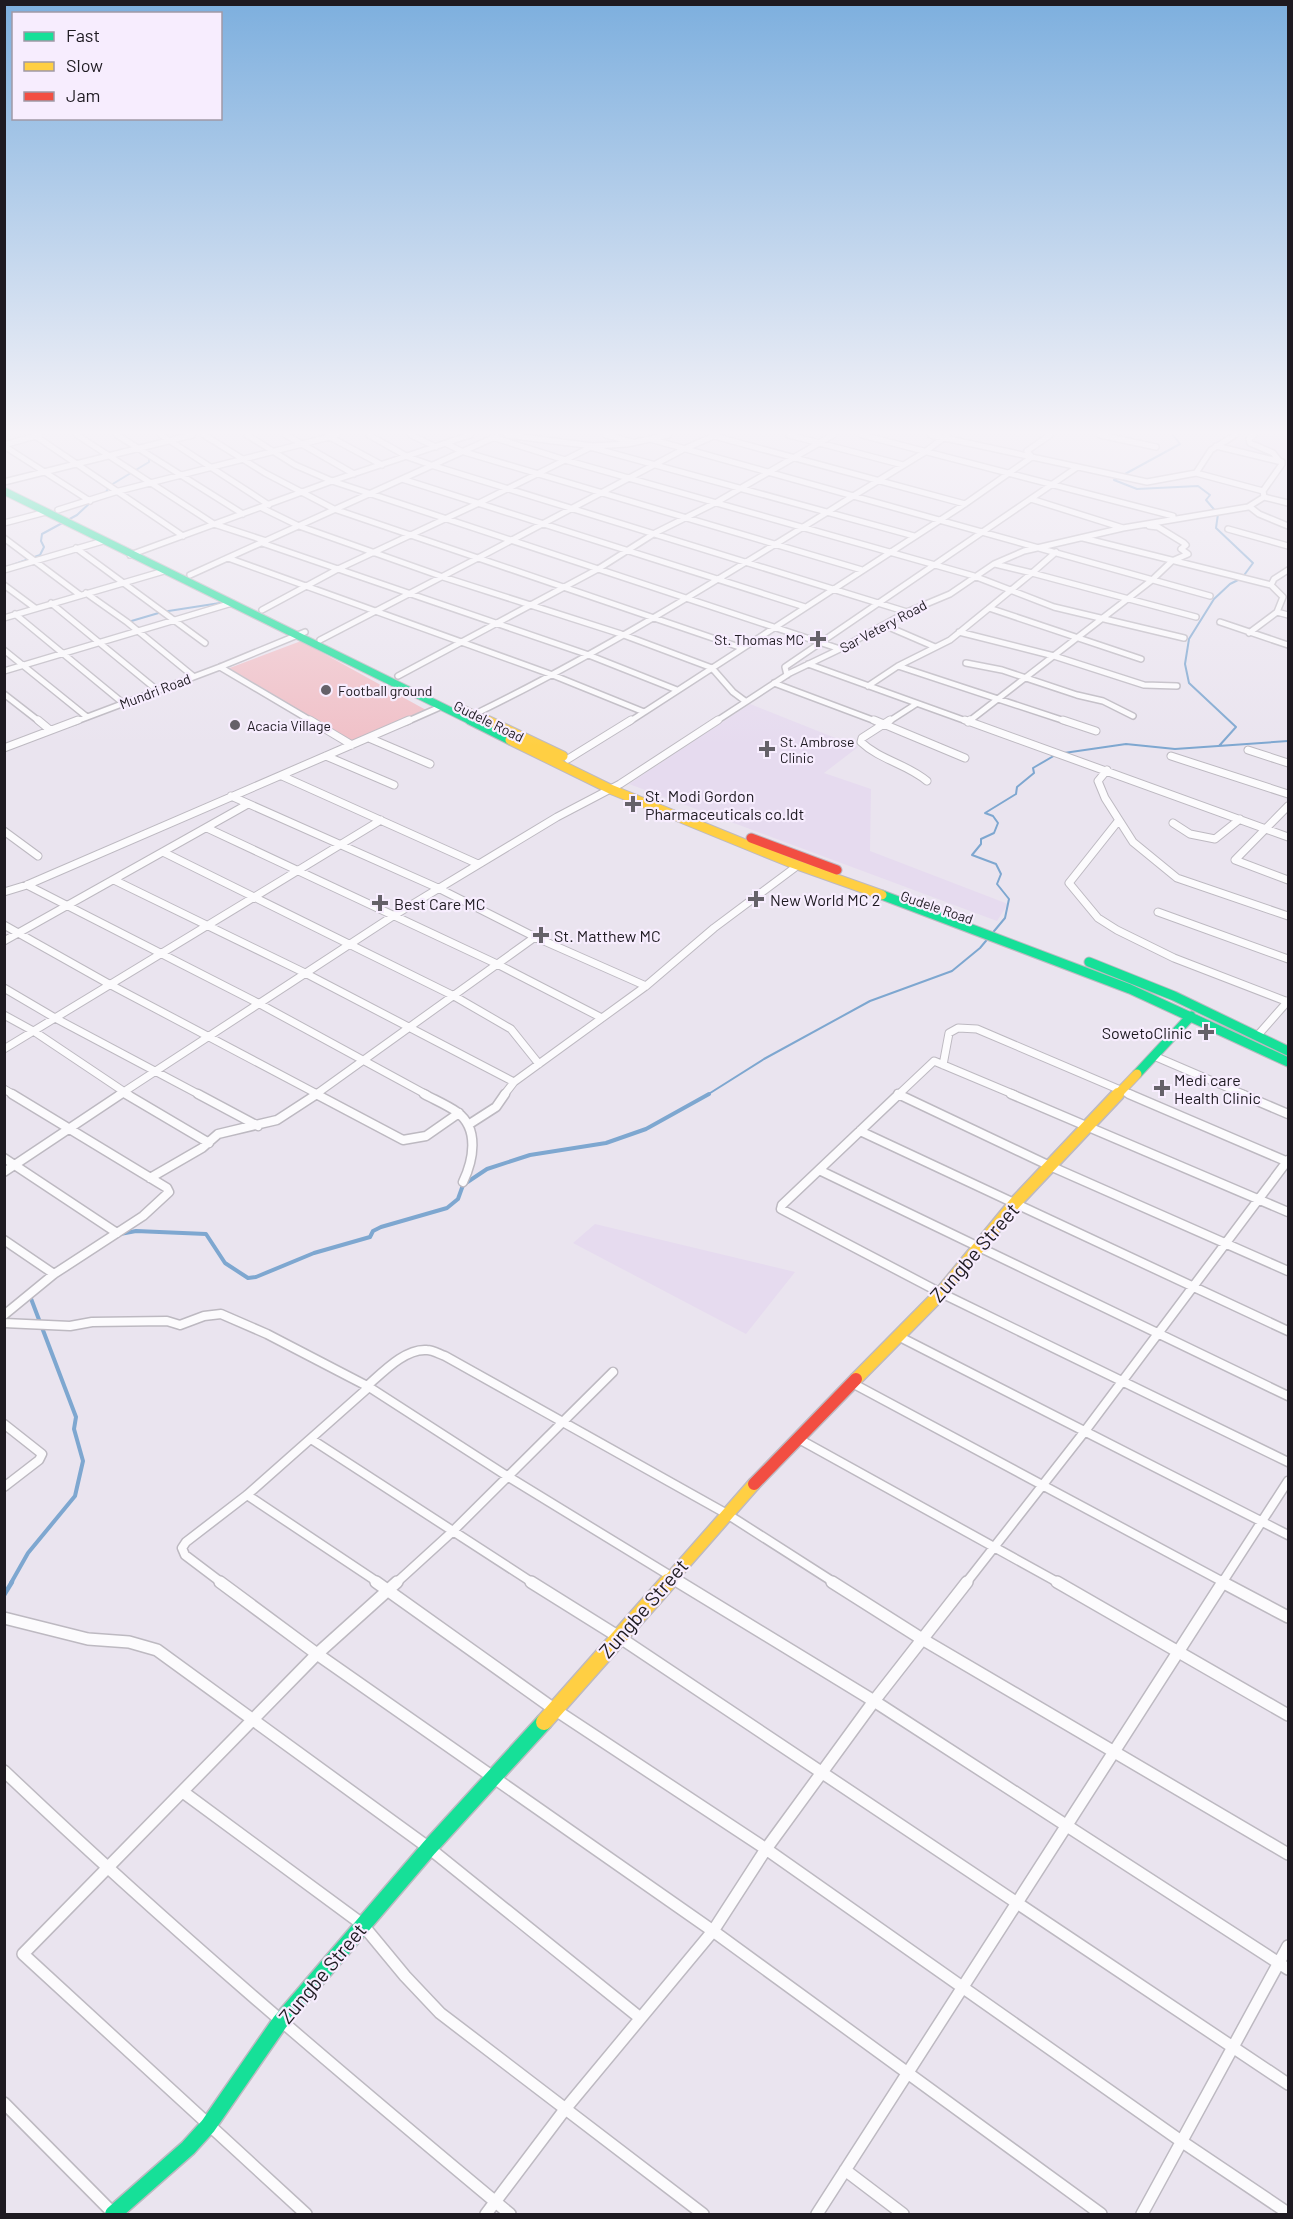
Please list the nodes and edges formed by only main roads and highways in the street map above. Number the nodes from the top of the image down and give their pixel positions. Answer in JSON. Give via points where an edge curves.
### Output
{"nodes":[{"id":1,"x":98,"y":539,"type":"edge"},
{"id":2,"x":109,"y":539,"type":"edge"},
{"id":3,"x":135,"y":553,"type":"junction"},
{"id":4,"x":301,"y":634,"type":"junction"},
{"id":5,"x":615,"y":786,"type":"junction"},
{"id":6,"x":985,"y":928,"type":"junction"},
{"id":7,"x":1020,"y":941,"type":"junction"},
{"id":8,"x":1191,"y":1016,"type":"junction"},
{"id":9,"x":1288,"y":1051,"type":"edge"},
{"id":10,"x":1288,"y":1062,"type":"edge"},
{"id":11,"x":114,"y":2214,"type":"edge"}],
"edges":[{"from":1,"to":3,"type":"main road","name":"Gudele Road"},
{"from":2,"to":3,"type":"main road","name":"Gudele Road"},
{"from":3,"to":4,"type":"main road","name":"Gudele Road","via":[[261,610]]},
{"from":3,"to":4,"type":"main road","name":"Gudele Road","via":[[164,572]]},
{"from":4,"to":5,"type":"main road","name":"Gudele Road","via":[[440,706]]},
{"from":4,"to":5,"type":"main road","name":"Gudele Road","via":[[398,676]]},
{"from":5,"to":6,"type":"main road","name":"Gudele Road"},
{"from":5,"to":6,"type":"main road","name":"Gudele Road","via":[[797,866]]},
{"from":6,"to":7,"type":"main road"},
{"from":7,"to":8,"type":"main road"},
{"from":7,"to":9,"type":"main road","via":[[1135,980]]},
{"from":8,"to":10,"type":"main road"},
{"from":8,"to":11,"type":"main road","name":"Zungbe Street","via":[[1015,1203],[941,1293],[726,1514],[362,1924],[280,2022],[208,2126]]}]}
